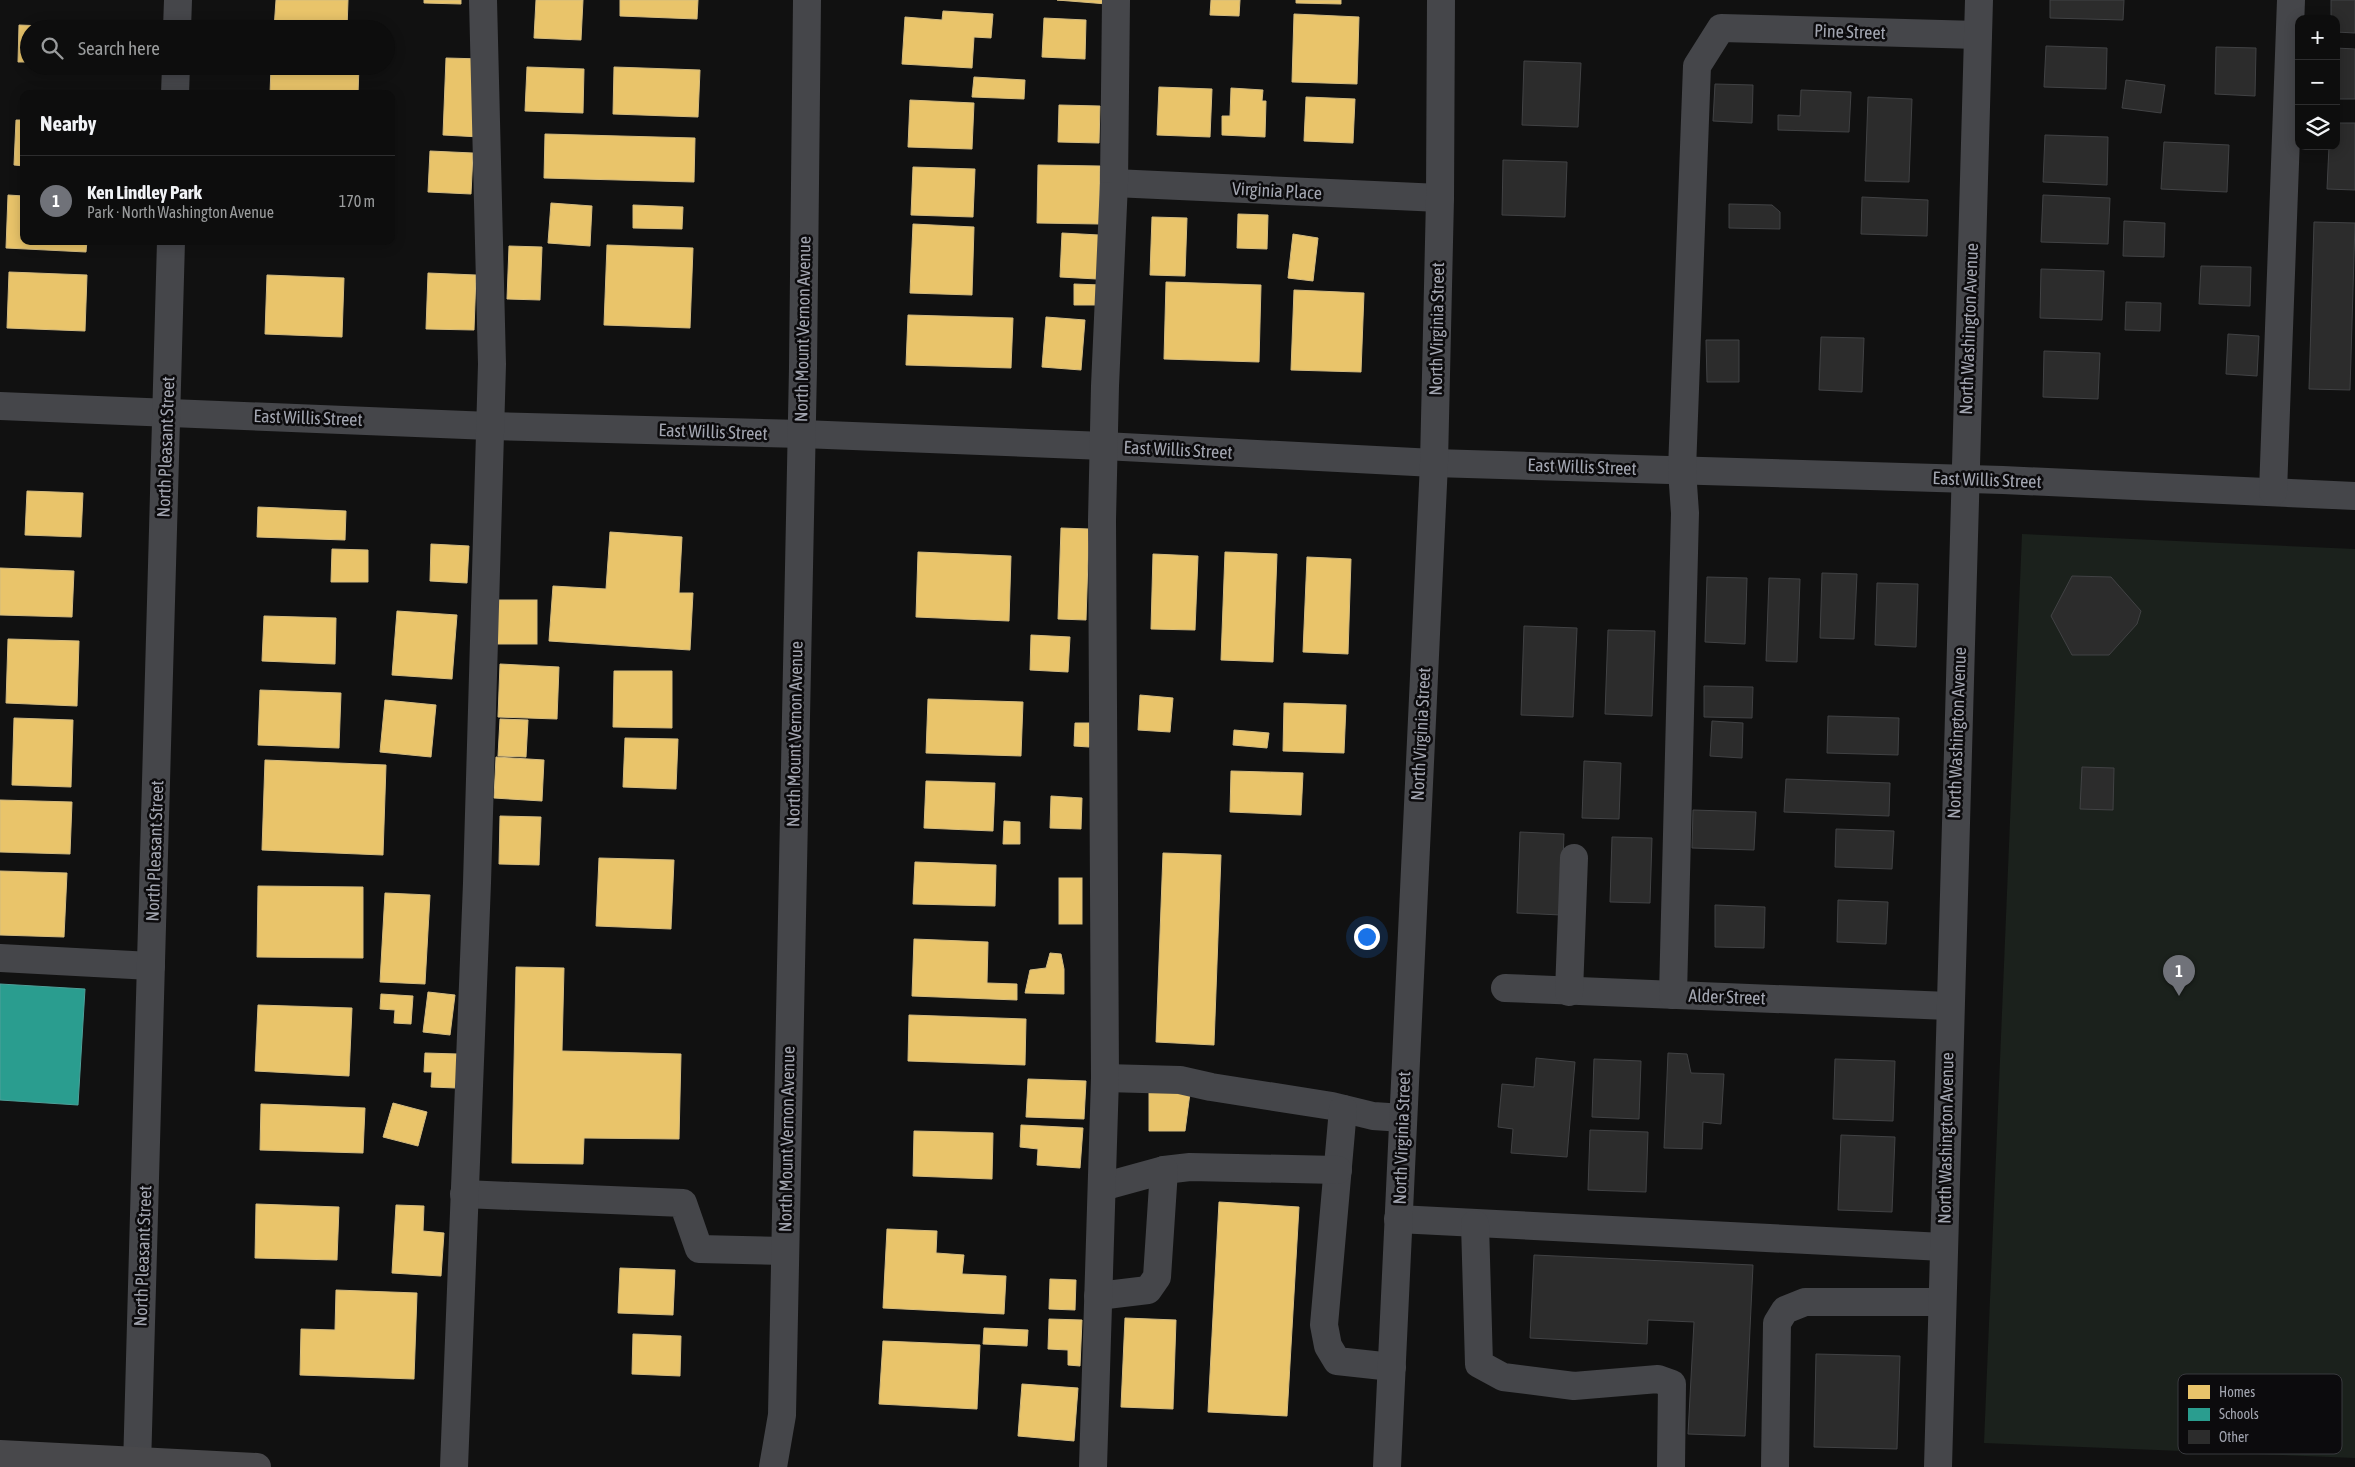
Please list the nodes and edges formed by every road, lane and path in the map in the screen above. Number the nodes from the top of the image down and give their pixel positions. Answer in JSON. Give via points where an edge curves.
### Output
{"nodes":[{"id":1,"x":178,"y":0,"type":"edge"},
{"id":2,"x":483,"y":0,"type":"edge"},
{"id":3,"x":807,"y":0,"type":"edge"},
{"id":4,"x":1116,"y":0,"type":"edge"},
{"id":5,"x":1441,"y":0,"type":"edge"},
{"id":6,"x":1979,"y":0,"type":"edge"},
{"id":7,"x":2291,"y":0,"type":"edge"},
{"id":8,"x":177,"y":20,"type":"edge"},
{"id":9,"x":1978,"y":35,"type":"junction"},
{"id":10,"x":176,"y":75,"type":"edge"},
{"id":11,"x":175,"y":90,"type":"edge"},
{"id":12,"x":1114,"y":183,"type":"junction"},
{"id":13,"x":1440,"y":198,"type":"junction"},
{"id":14,"x":171,"y":245,"type":"edge"},
{"id":15,"x":0,"y":406,"type":"edge"},
{"id":16,"x":167,"y":411,"type":"junction"},
{"id":17,"x":490,"y":426,"type":"junction"},
{"id":18,"x":802,"y":434,"type":"junction"},
{"id":19,"x":1104,"y":446,"type":"junction"},
{"id":20,"x":1434,"y":463,"type":"junction"},
{"id":21,"x":1682,"y":470,"type":"junction"},
{"id":22,"x":1965,"y":478,"type":"junction"},
{"id":23,"x":2273,"y":492,"type":"junction"},
{"id":24,"x":2355,"y":496,"type":"edge"},
{"id":25,"x":1574,"y":858,"type":"dead end"},
{"id":26,"x":0,"y":958,"type":"edge"},
{"id":27,"x":151,"y":966,"type":"junction"},
{"id":28,"x":1505,"y":988,"type":"dead end"},
{"id":29,"x":1569,"y":992,"type":"junction"},
{"id":30,"x":1673,"y":995,"type":"junction"},
{"id":31,"x":1949,"y":1006,"type":"junction"},
{"id":32,"x":1105,"y":1078,"type":"junction"},
{"id":33,"x":1343,"y":1109,"type":"junction"},
{"id":34,"x":1402,"y":1118,"type":"junction"},
{"id":35,"x":1164,"y":1170,"type":"junction"},
{"id":36,"x":1338,"y":1170,"type":"junction"},
{"id":37,"x":1102,"y":1187,"type":"junction"},
{"id":38,"x":464,"y":1194,"type":"junction"},
{"id":39,"x":1398,"y":1219,"type":"junction"},
{"id":40,"x":1475,"y":1224,"type":"junction"},
{"id":41,"x":1943,"y":1247,"type":"junction"},
{"id":42,"x":785,"y":1251,"type":"junction"},
{"id":43,"x":1098,"y":1296,"type":"junction"},
{"id":44,"x":1942,"y":1302,"type":"junction"},
{"id":45,"x":1392,"y":1367,"type":"junction"},
{"id":46,"x":0,"y":1454,"type":"edge"},
{"id":47,"x":137,"y":1464,"type":"edge"},
{"id":48,"x":257,"y":1467,"type":"edge"},
{"id":49,"x":454,"y":1467,"type":"edge"},
{"id":50,"x":773,"y":1467,"type":"edge"},
{"id":51,"x":1094,"y":1467,"type":"edge"},
{"id":52,"x":1388,"y":1467,"type":"edge"},
{"id":53,"x":1671,"y":1467,"type":"edge"},
{"id":54,"x":1775,"y":1467,"type":"edge"},
{"id":55,"x":1938,"y":1467,"type":"edge"}],
"edges":[{"from":1,"to":8,"type":"street"},
{"from":2,"to":17,"type":"street","via":[[492,364]]},
{"from":3,"to":18,"type":"street","name":"North Mount Vernon Avenue"},
{"from":4,"to":12,"type":"street"},
{"from":5,"to":13,"type":"street","name":"North Virginia Street"},
{"from":6,"to":9,"type":"street","name":"North Washington Avenue"},
{"from":7,"to":23,"type":"street"},
{"from":9,"to":21,"type":"street","name":"Pine Street","via":[[1721,28],[1697,66]]},
{"from":9,"to":22,"type":"street","name":"North Washington Avenue"},
{"from":10,"to":11,"type":"street"},
{"from":12,"to":13,"type":"street","name":"Virginia Place"},
{"from":12,"to":19,"type":"street"},
{"from":13,"to":20,"type":"street","name":"North Virginia Street"},
{"from":14,"to":16,"type":"street","name":"North Pleasant Street"},
{"from":15,"to":16,"type":"street","name":"East Willis Street"},
{"from":16,"to":17,"type":"street","name":"East Willis Street"},
{"from":16,"to":27,"type":"street","name":"North Pleasant Street"},
{"from":17,"to":18,"type":"street","name":"East Willis Street"},
{"from":17,"to":38,"type":"street"},
{"from":18,"to":19,"type":"street","name":"East Willis Street"},
{"from":18,"to":42,"type":"street","name":"North Mount Vernon Avenue"},
{"from":19,"to":20,"type":"street","name":"East Willis Street"},
{"from":19,"to":32,"type":"street"},
{"from":20,"to":21,"type":"street","name":"East Willis Street"},
{"from":20,"to":34,"type":"street","name":"North Virginia Street"},
{"from":21,"to":22,"type":"street","name":"East Willis Street"},
{"from":21,"to":30,"type":"street","via":[[1685,513]]},
{"from":22,"to":23,"type":"street","name":"East Willis Street"},
{"from":22,"to":31,"type":"street","name":"North Washington Avenue"},
{"from":23,"to":24,"type":"street","name":"East Willis Street"},
{"from":25,"to":29,"type":"street"},
{"from":26,"to":27,"type":"street"},
{"from":27,"to":47,"type":"street","name":"North Pleasant Street"},
{"from":28,"to":29,"type":"street","name":"Alder Street"},
{"from":29,"to":30,"type":"street","name":"Alder Street"},
{"from":30,"to":31,"type":"street","name":"Alder Street"},
{"from":31,"to":41,"type":"street","name":"North Washington Avenue"},
{"from":32,"to":33,"type":"street","via":[[1180,1080]]},
{"from":32,"to":37,"type":"street"},
{"from":33,"to":34,"type":"street"},
{"from":33,"to":36,"type":"street"},
{"from":34,"to":39,"type":"street","name":"North Virginia Street"},
{"from":35,"to":36,"type":"street"},
{"from":35,"to":37,"type":"street"},
{"from":35,"to":43,"type":"street","via":[[1157,1277],[1148,1290]]},
{"from":36,"to":45,"type":"street","via":[[1324,1325],[1328,1346],[1336,1361]]},
{"from":37,"to":43,"type":"street"},
{"from":38,"to":42,"type":"street","via":[[683,1203],[698,1249]]},
{"from":38,"to":49,"type":"street"},
{"from":39,"to":40,"type":"street"},
{"from":39,"to":45,"type":"street","name":"North Virginia Street"},
{"from":40,"to":41,"type":"street"},
{"from":40,"to":53,"type":"street","via":[[1479,1364],[1503,1377],[1574,1386],[1658,1379],[1672,1384]]},
{"from":41,"to":44,"type":"street","name":"North Washington Avenue"},
{"from":42,"to":50,"type":"street","name":"North Mount Vernon Avenue","via":[[782,1414]]},
{"from":43,"to":51,"type":"street"},
{"from":44,"to":54,"type":"street","via":[[1805,1302],[1785,1310],[1777,1323]]},
{"from":44,"to":55,"type":"street","name":"North Washington Avenue"},
{"from":45,"to":52,"type":"street","name":"North Virginia Street"},
{"from":46,"to":47,"type":"main road"},
{"from":47,"to":48,"type":"main road"}]}
